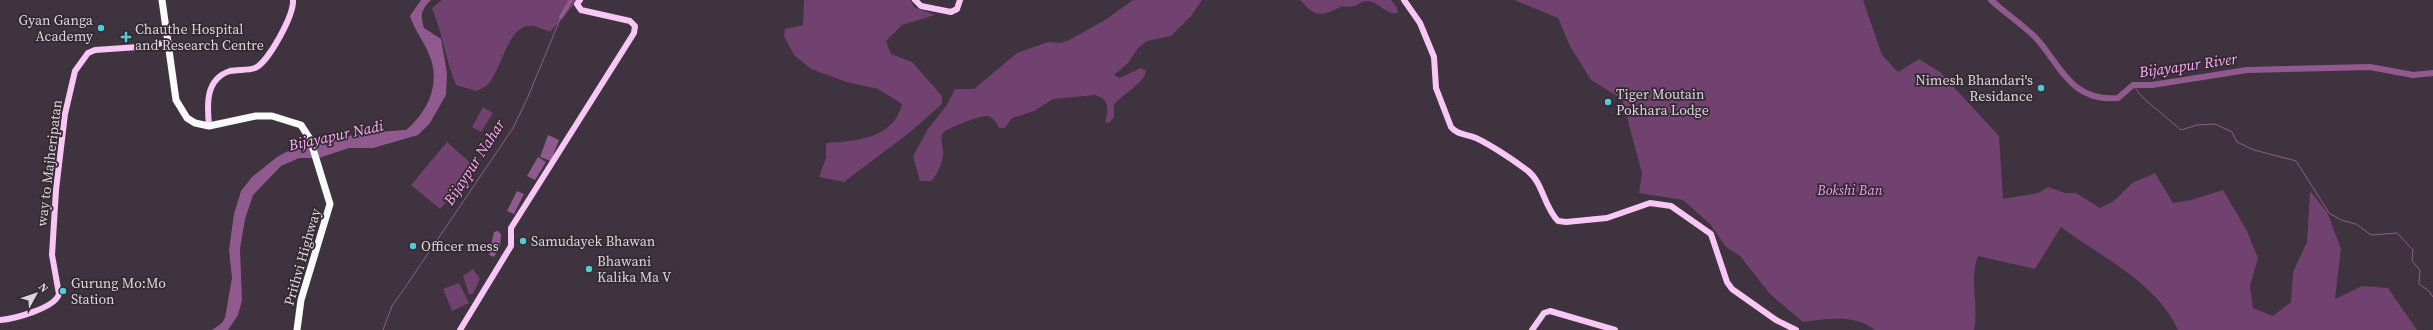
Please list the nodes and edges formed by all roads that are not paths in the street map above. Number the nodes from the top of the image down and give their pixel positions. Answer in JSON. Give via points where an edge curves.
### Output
{"nodes":[{"id":1,"x":162,"y":0,"type":"edge"},
{"id":2,"x":293,"y":0,"type":"edge"},
{"id":3,"x":580,"y":0,"type":"edge"},
{"id":4,"x":915,"y":0,"type":"edge"},
{"id":5,"x":960,"y":0,"type":"edge"},
{"id":6,"x":1404,"y":0,"type":"edge"},
{"id":7,"x":167,"y":41,"type":"junction"},
{"id":8,"x":209,"y":126,"type":"junction"},
{"id":9,"x":0,"y":320,"type":"edge"},
{"id":10,"x":297,"y":330,"type":"edge"},
{"id":11,"x":460,"y":330,"type":"edge"},
{"id":12,"x":1532,"y":330,"type":"edge"},
{"id":13,"x":1615,"y":330,"type":"edge"},
{"id":14,"x":1796,"y":330,"type":"edge"}],
"edges":[{"from":1,"to":7,"type":"highway","name":"Prithvi Highway"},
{"from":2,"to":8,"type":"main road","via":[[292,11],[283,33],[259,64],[253,69],[223,74],[213,85],[207,98]]},
{"from":3,"to":11,"type":"main road","via":[[577,4],[581,10],[630,21],[635,26],[634,33],[511,228],[511,246]]},
{"from":4,"to":5,"type":"main road","via":[[921,6],[951,12],[958,9]]},
{"from":6,"to":14,"type":"main road","via":[[1420,22],[1434,57],[1436,88],[1454,132],[1476,138],[1528,171],[1535,179],[1546,206],[1558,221],[1606,218],[1650,203],[1671,206],[1711,234],[1727,282],[1732,289],[1776,320]]},
{"from":7,"to":8,"type":"highway","name":"Prithvi Highway","via":[[178,106],[191,121]]},
{"from":7,"to":9,"type":"main road","name":"way to Majheripatan","via":[[153,46],[95,50],[88,53],[75,71],[65,114],[56,190],[52,255],[58,300],[29,314]]},
{"from":8,"to":10,"type":"highway","name":"Prithvi Highway","via":[[265,115],[296,123],[307,132],[328,193],[329,210],[303,294]]},
{"from":12,"to":13,"type":"main road","via":[[1544,313],[1550,311]]}]}
